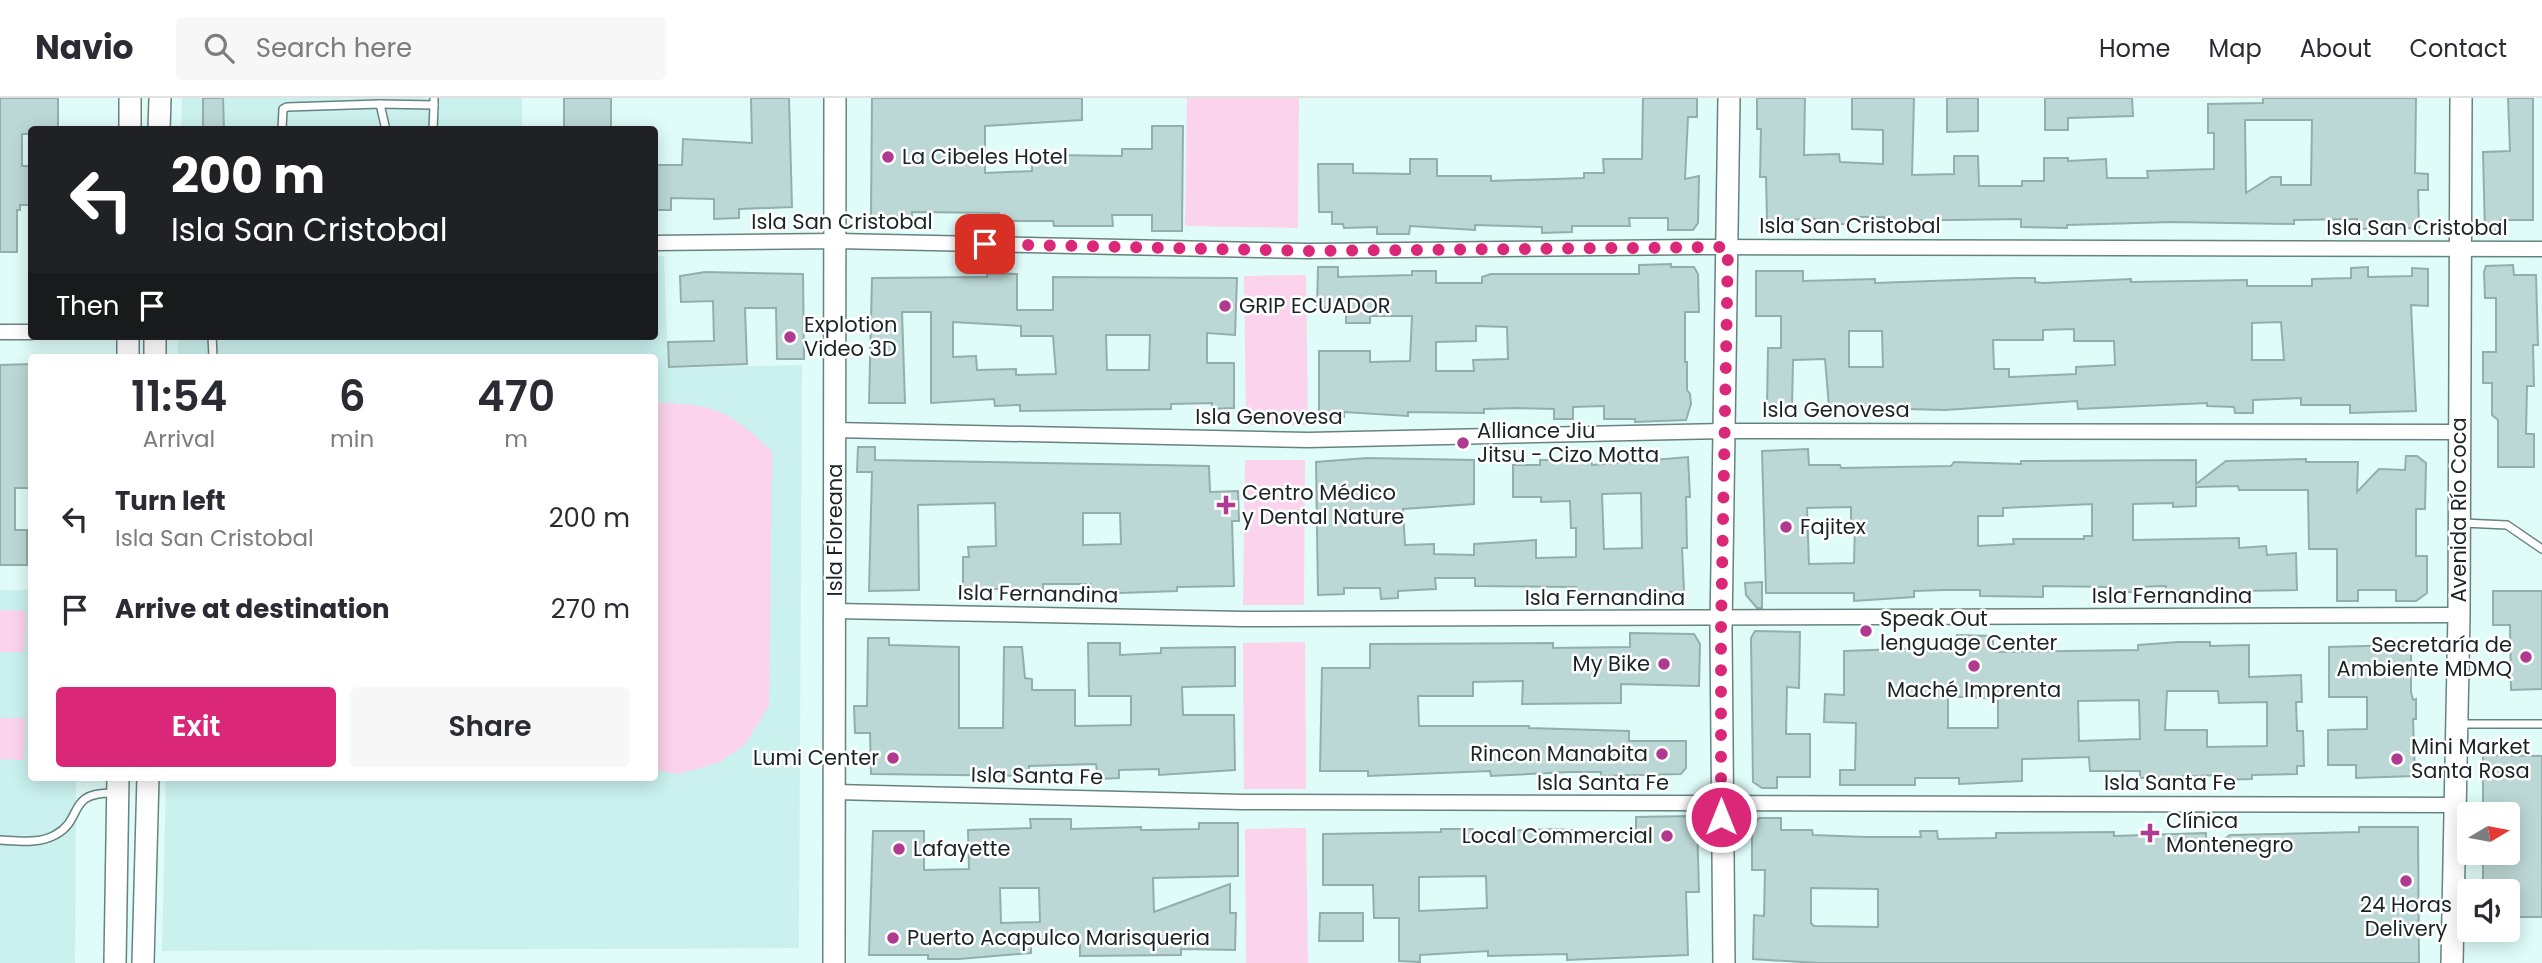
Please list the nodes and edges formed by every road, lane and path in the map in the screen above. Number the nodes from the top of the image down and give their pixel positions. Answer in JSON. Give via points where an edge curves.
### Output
{"nodes":[{"id":1,"x":130,"y":98,"type":"edge"},
{"id":2,"x":160,"y":98,"type":"edge"},
{"id":3,"x":835,"y":98,"type":"edge"},
{"id":4,"x":1729,"y":98,"type":"edge"},
{"id":5,"x":2461,"y":98,"type":"edge"},
{"id":6,"x":355,"y":101,"type":"edge"},
{"id":7,"x":434,"y":101,"type":"edge"},
{"id":8,"x":380,"y":104,"type":"junction"},
{"id":9,"x":130,"y":126,"type":"edge"},
{"id":10,"x":159,"y":126,"type":"edge"},
{"id":11,"x":282,"y":126,"type":"edge"},
{"id":12,"x":385,"y":126,"type":"edge"},
{"id":13,"x":433,"y":126,"type":"edge"},
{"id":14,"x":836,"y":241,"type":"junction"},
{"id":15,"x":658,"y":243,"type":"edge"},
{"id":16,"x":1728,"y":247,"type":"junction"},
{"id":17,"x":2542,"y":249,"type":"edge"},
{"id":18,"x":2460,"y":250,"type":"junction"},
{"id":19,"x":0,"y":332,"type":"edge"},
{"id":20,"x":28,"y":332,"type":"edge"},
{"id":21,"x":834,"y":430,"type":"junction"},
{"id":22,"x":1724,"y":431,"type":"junction"},
{"id":23,"x":2459,"y":432,"type":"junction"},
{"id":24,"x":2459,"y":523,"type":"junction"},
{"id":25,"x":2542,"y":549,"type":"edge"},
{"id":26,"x":835,"y":611,"type":"junction"},
{"id":27,"x":2459,"y":615,"type":"junction"},
{"id":28,"x":1721,"y":619,"type":"junction"},
{"id":29,"x":2457,"y":724,"type":"junction"},
{"id":30,"x":2542,"y":724,"type":"edge"},
{"id":31,"x":148,"y":781,"type":"edge"},
{"id":32,"x":118,"y":785,"type":"edge"},
{"id":33,"x":835,"y":792,"type":"junction"},
{"id":34,"x":1721,"y":804,"type":"junction"},
{"id":35,"x":2456,"y":805,"type":"junction"},
{"id":36,"x":0,"y":840,"type":"edge"},
{"id":37,"x":115,"y":963,"type":"edge"},
{"id":38,"x":143,"y":963,"type":"edge"},
{"id":39,"x":834,"y":963,"type":"edge"},
{"id":40,"x":1724,"y":963,"type":"edge"},
{"id":41,"x":2452,"y":963,"type":"edge"}],
"edges":[{"from":1,"to":9,"type":"street"},
{"from":2,"to":10,"type":"street"},
{"from":3,"to":14,"type":"street","name":"Isla Floreana"},
{"from":4,"to":16,"type":"street"},
{"from":5,"to":18,"type":"street","name":"Avenida Río Coca"},
{"from":6,"to":8,"type":"lane"},
{"from":6,"to":11,"type":"lane","via":[[287,107]]},
{"from":7,"to":8,"type":"lane"},
{"from":7,"to":13,"type":"lane"},
{"from":8,"to":12,"type":"lane"},
{"from":14,"to":15,"type":"street","name":"Isla San Cristobal"},
{"from":14,"to":16,"type":"street","name":"Isla San Cristobal","via":[[1308,251]]},
{"from":14,"to":21,"type":"street","name":"Isla Floreana"},
{"from":16,"to":18,"type":"street","name":"Isla San Cristobal"},
{"from":16,"to":22,"type":"street"},
{"from":17,"to":18,"type":"street","name":"Isla San Cristobal"},
{"from":18,"to":23,"type":"street","name":"Avenida Río Coca"},
{"from":19,"to":20,"type":"street"},
{"from":21,"to":22,"type":"street","name":"Isla Genovesa","via":[[1308,440]]},
{"from":21,"to":26,"type":"street","name":"Isla Floreana"},
{"from":22,"to":23,"type":"street","name":"Isla Genovesa"},
{"from":22,"to":28,"type":"street"},
{"from":23,"to":24,"type":"street","name":"Avenida Río Coca"},
{"from":24,"to":25,"type":"lane","via":[[2507,525]]},
{"from":24,"to":27,"type":"street","name":"Avenida Río Coca"},
{"from":26,"to":28,"type":"street","name":"Isla Fernandina","via":[[1243,619]]},
{"from":26,"to":33,"type":"street","name":"Isla Floreana"},
{"from":27,"to":28,"type":"street","name":"Isla Fernandina"},
{"from":27,"to":29,"type":"street","name":"Avenida Río Coca"},
{"from":28,"to":34,"type":"street"},
{"from":29,"to":30,"type":"lane"},
{"from":29,"to":35,"type":"street","name":"Avenida Río Coca"},
{"from":31,"to":38,"type":"street"},
{"from":32,"to":36,"type":"lane","via":[[84,797],[57,835],[35,841]]},
{"from":32,"to":37,"type":"street"},
{"from":33,"to":34,"type":"street","name":"Isla Santa Fe","via":[[1243,802]]},
{"from":33,"to":39,"type":"street","name":"Isla Floreana"},
{"from":34,"to":35,"type":"street","name":"Isla Santa Fe"},
{"from":34,"to":40,"type":"street"},
{"from":35,"to":41,"type":"street","name":"Avenida Río Coca"}]}
